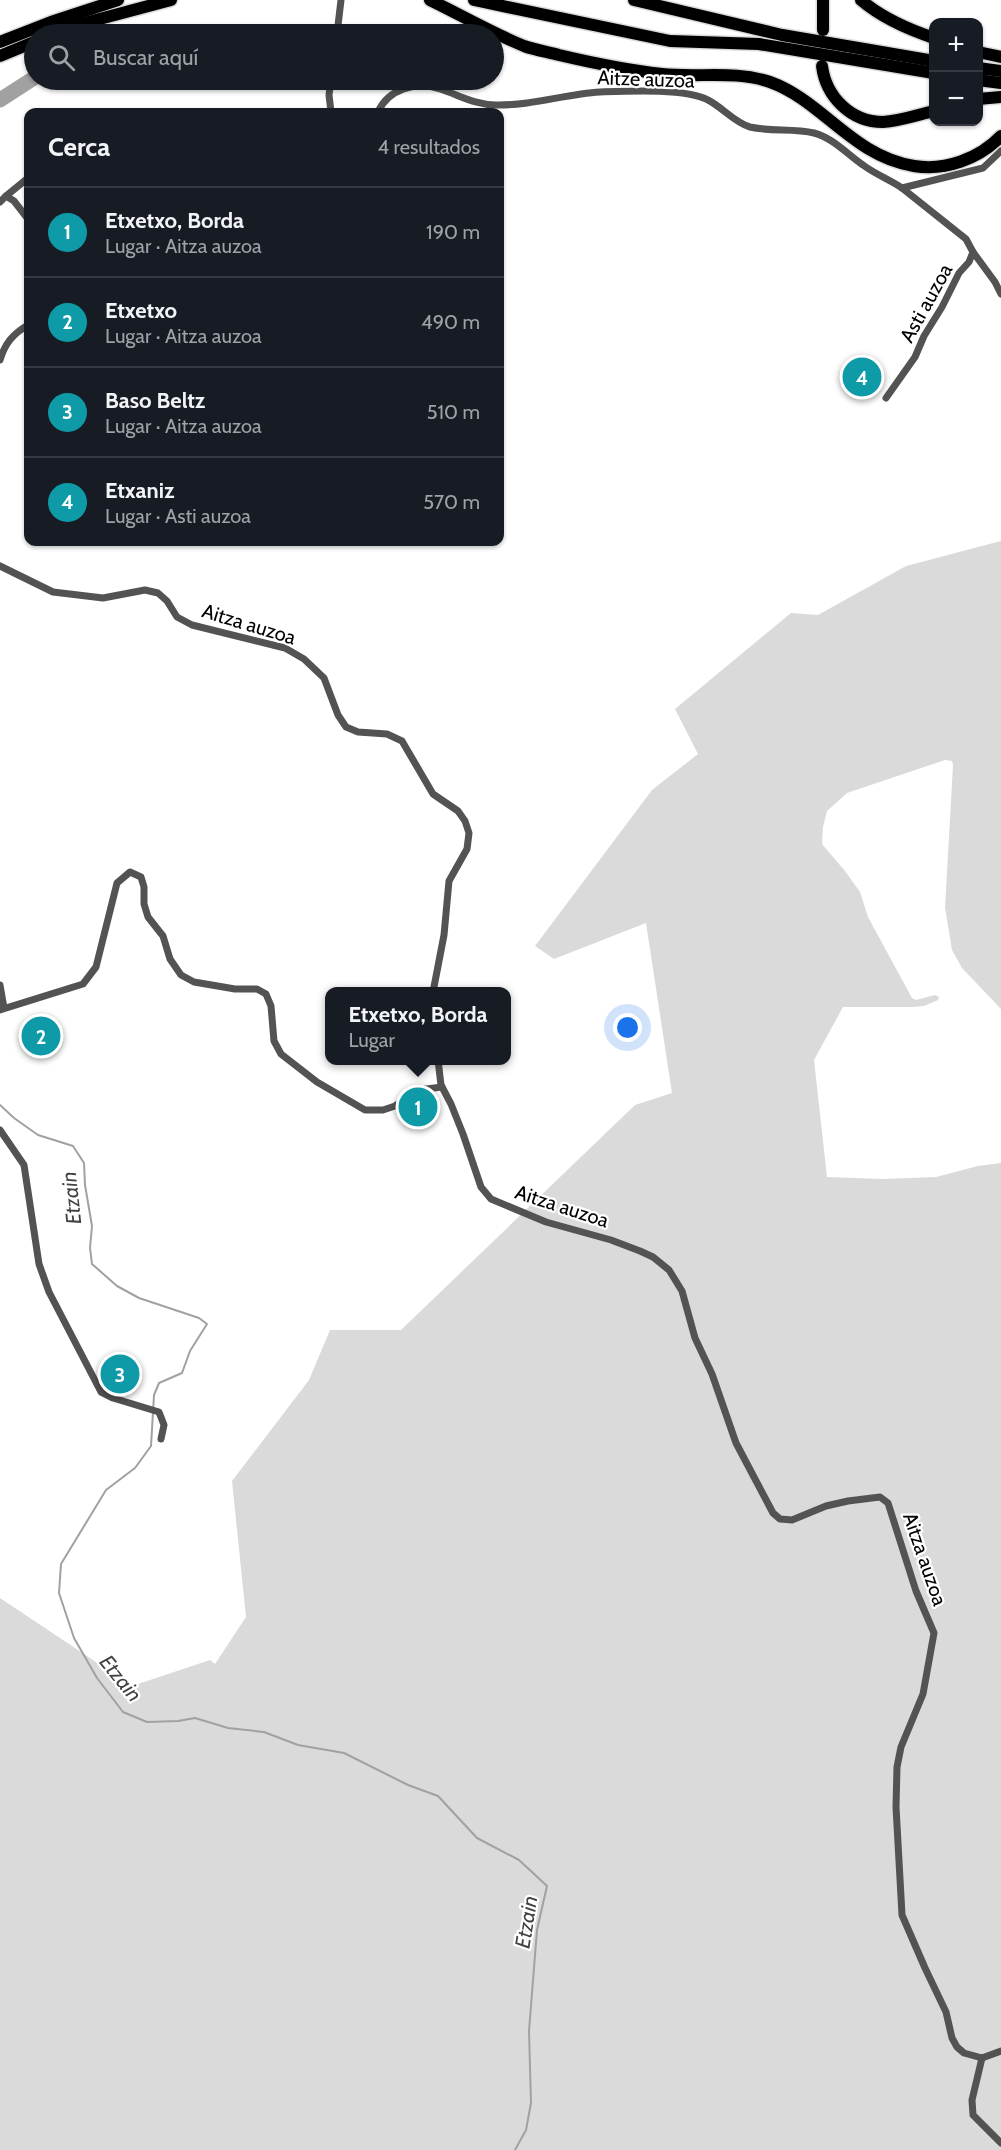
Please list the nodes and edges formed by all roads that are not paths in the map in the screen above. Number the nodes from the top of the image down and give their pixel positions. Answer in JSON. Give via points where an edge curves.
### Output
{"nodes":[{"id":1,"x":118,"y":0,"type":"edge"},
{"id":2,"x":171,"y":0,"type":"edge"},
{"id":3,"x":342,"y":0,"type":"edge"},
{"id":4,"x":430,"y":0,"type":"edge"},
{"id":5,"x":474,"y":0,"type":"edge"},
{"id":6,"x":634,"y":0,"type":"edge"},
{"id":7,"x":823,"y":0,"type":"edge"},
{"id":8,"x":861,"y":0,"type":"edge"},
{"id":9,"x":44,"y":24,"type":"edge"},
{"id":10,"x":81,"y":24,"type":"edge"},
{"id":11,"x":338,"y":24,"type":"edge"},
{"id":12,"x":480,"y":24,"type":"edge"},
{"id":13,"x":823,"y":30,"type":"dead end"},
{"id":14,"x":24,"y":32,"type":"edge"},
{"id":15,"x":504,"y":36,"type":"edge"},
{"id":16,"x":929,"y":36,"type":"edge"},
{"id":17,"x":0,"y":42,"type":"edge"},
{"id":18,"x":24,"y":46,"type":"edge"},
{"id":19,"x":983,"y":53,"type":"edge"},
{"id":20,"x":0,"y":56,"type":"edge"},
{"id":21,"x":1001,"y":57,"type":"edge"},
{"id":22,"x":929,"y":60,"type":"edge"},
{"id":23,"x":822,"y":66,"type":"dead end"},
{"id":24,"x":983,"y":68,"type":"edge"},
{"id":25,"x":1001,"y":70,"type":"edge"},
{"id":26,"x":929,"y":72,"type":"edge"},
{"id":27,"x":983,"y":81,"type":"edge"},
{"id":28,"x":1001,"y":83,"type":"edge"},
{"id":29,"x":330,"y":90,"type":"edge"},
{"id":30,"x":402,"y":90,"type":"edge"},
{"id":31,"x":443,"y":90,"type":"edge"},
{"id":32,"x":1001,"y":97,"type":"edge"},
{"id":33,"x":983,"y":99,"type":"edge"},
{"id":34,"x":331,"y":108,"type":"edge"},
{"id":35,"x":380,"y":108,"type":"edge"},
{"id":36,"x":929,"y":112,"type":"edge"},
{"id":37,"x":1001,"y":136,"type":"edge"},
{"id":38,"x":1001,"y":151,"type":"edge"},
{"id":39,"x":24,"y":181,"type":"edge"},
{"id":40,"x":902,"y":189,"type":"junction"},
{"id":41,"x":3,"y":199,"type":"edge"},
{"id":42,"x":24,"y":214,"type":"edge"},
{"id":43,"x":973,"y":252,"type":"junction"},
{"id":44,"x":1001,"y":294,"type":"edge"},
{"id":45,"x":24,"y":328,"type":"edge"},
{"id":46,"x":0,"y":360,"type":"edge"},
{"id":47,"x":886,"y":398,"type":"dead end"},
{"id":48,"x":0,"y":566,"type":"edge"},
{"id":49,"x":0,"y":985,"type":"edge"},
{"id":50,"x":434,"y":987,"type":"edge"},
{"id":51,"x":2,"y":1009,"type":"edge"},
{"id":52,"x":439,"y":1065,"type":"edge"},
{"id":53,"x":442,"y":1087,"type":"junction"},
{"id":54,"x":0,"y":1130,"type":"edge"},
{"id":55,"x":161,"y":1439,"type":"dead end"},
{"id":56,"x":1001,"y":2051,"type":"edge"},
{"id":57,"x":982,"y":2058,"type":"junction"},
{"id":58,"x":1001,"y":2143,"type":"edge"}],
"edges":[{"from":1,"to":9,"type":"highway"},
{"from":2,"to":10,"type":"highway"},
{"from":3,"to":11,"type":"street"},
{"from":4,"to":12,"type":"highway"},
{"from":5,"to":26,"type":"highway","via":[[670,41],[759,44]]},
{"from":6,"to":22,"type":"highway","via":[[782,35]]},
{"from":7,"to":13,"type":"highway"},
{"from":8,"to":16,"type":"highway","via":[[894,23]]},
{"from":14,"to":17,"type":"highway"},
{"from":15,"to":37,"type":"highway","via":[[525,46],[583,61],[663,74],[739,75],[773,83],[798,97],[855,141],[886,158],[914,166],[958,163],[980,153]]},
{"from":18,"to":20,"type":"highway"},
{"from":19,"to":21,"type":"highway"},
{"from":23,"to":36,"type":"highway","via":[[832,96],[857,116],[883,122]]},
{"from":24,"to":25,"type":"highway"},
{"from":27,"to":28,"type":"highway"},
{"from":29,"to":34,"type":"street"},
{"from":30,"to":35,"type":"street","name":"Aitze auzoa","via":[[391,94]]},
{"from":31,"to":40,"type":"street","name":"Aitze auzoa","via":[[463,99],[497,105],[600,92],[698,95],[748,126],[814,133],[830,140]]},
{"from":32,"to":33,"type":"highway"},
{"from":38,"to":40,"type":"street","via":[[983,168]]},
{"from":39,"to":41,"type":"street"},
{"from":40,"to":43,"type":"street","name":"Asti auzoa","via":[[966,239]]},
{"from":41,"to":42,"type":"street","via":[[14,201]]},
{"from":43,"to":44,"type":"street","name":"Asti auzoa"},
{"from":43,"to":47,"type":"street","name":"Asti auzoa","via":[[915,357]]},
{"from":45,"to":46,"type":"street","via":[[6,343]]},
{"from":48,"to":50,"type":"street","name":"Aitza auzoa","via":[[53,592],[103,598],[145,590],[158,593],[177,617],[192,625],[285,648],[324,678],[346,727],[387,734],[402,741],[433,794],[458,811],[469,833],[467,849],[449,880]]},
{"from":49,"to":51,"type":"street"},
{"from":51,"to":53,"type":"street","via":[[83,984],[96,967],[117,883],[130,872],[141,877],[148,917],[163,936],[170,959],[181,975],[194,982],[257,989],[266,994],[274,1041],[281,1054],[317,1082],[365,1110],[383,1110],[420,1090]]},
{"from":52,"to":53,"type":"street","name":"Aitza auzoa"},
{"from":53,"to":57,"type":"street","name":"Aitza auzoa","via":[[482,1187],[491,1199],[546,1222],[640,1251],[669,1270],[682,1291],[695,1338],[736,1443],[772,1513],[792,1520],[848,1501],[880,1497],[888,1503],[934,1633],[923,1695],[901,1747],[897,1767],[902,1915],[946,2012],[957,2047]]},
{"from":54,"to":55,"type":"street","via":[[24,1165],[39,1263],[49,1292],[92,1376],[101,1392],[158,1412],[164,1425]]},
{"from":56,"to":57,"type":"street"},
{"from":57,"to":58,"type":"street","via":[[972,2100],[973,2115]]}]}
